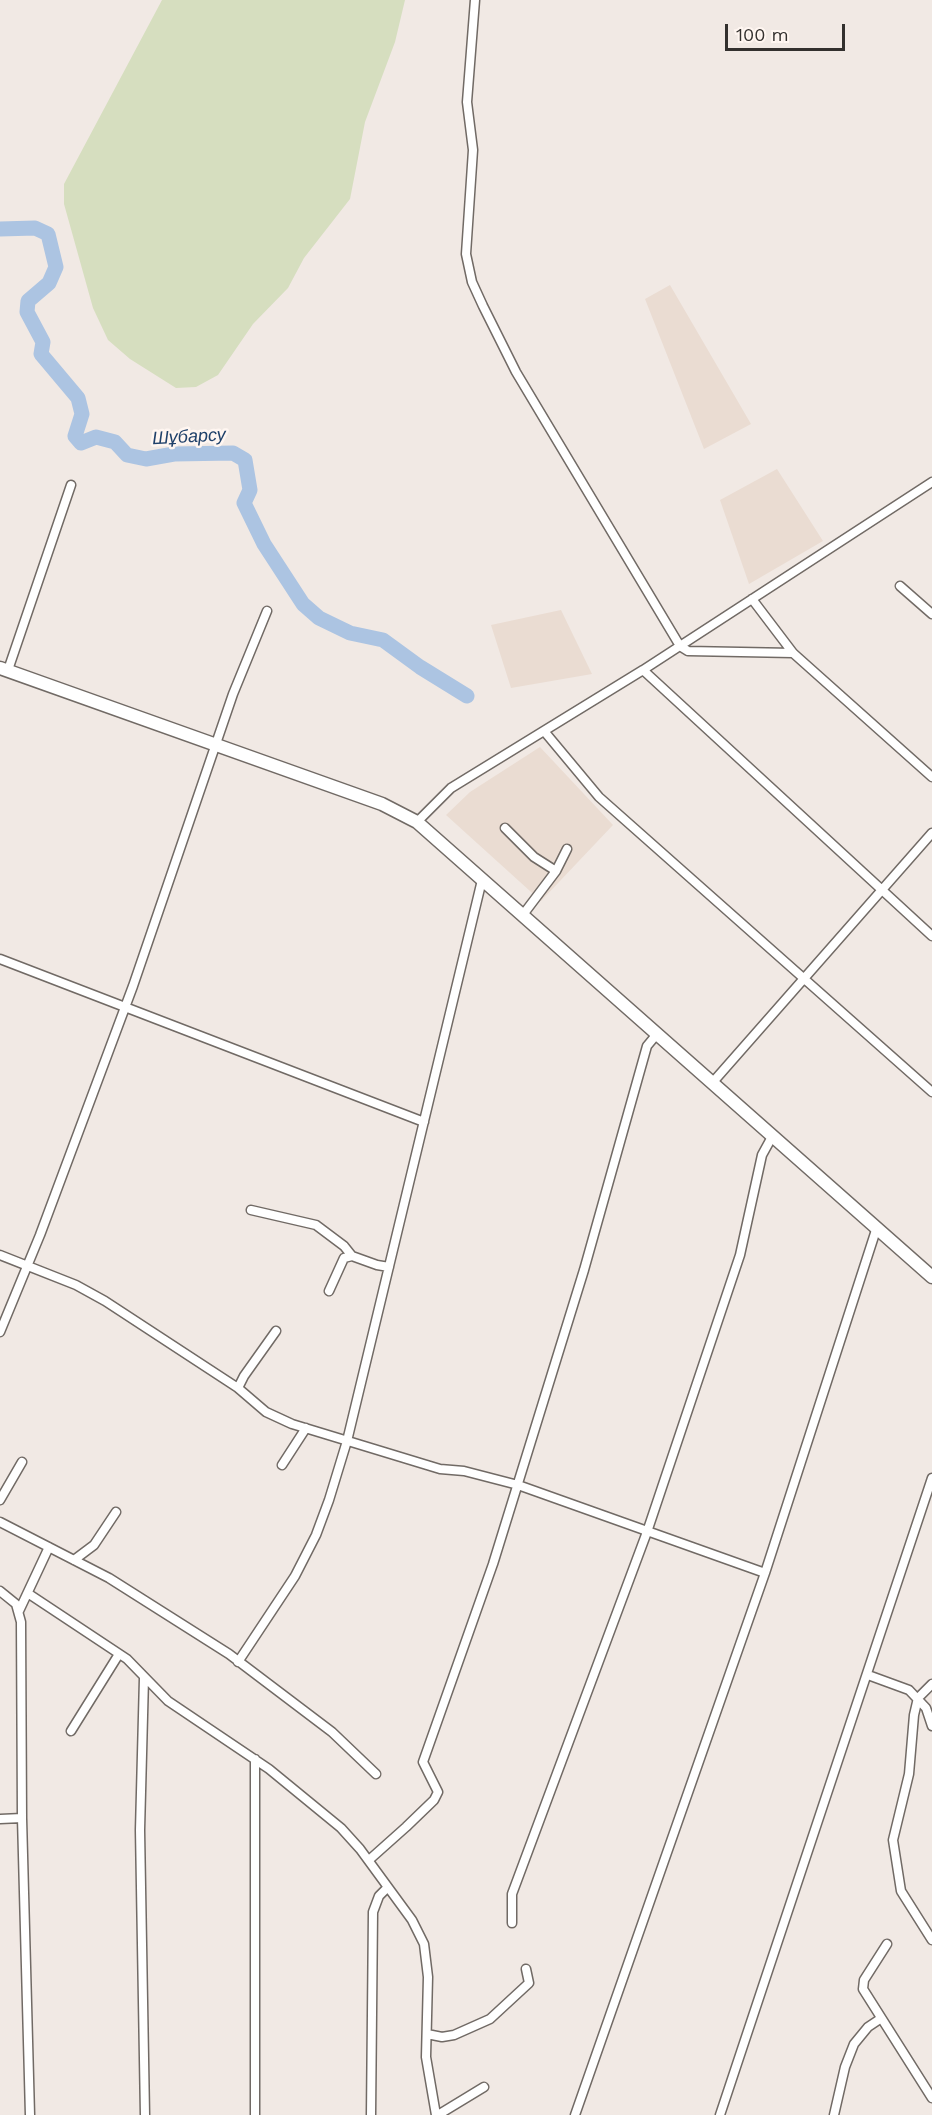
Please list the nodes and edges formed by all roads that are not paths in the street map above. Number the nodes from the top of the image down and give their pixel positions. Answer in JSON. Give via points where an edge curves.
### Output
{"nodes":[{"id":1,"x":475,"y":0,"type":"edge"},
{"id":2,"x":932,"y":482,"type":"edge"},
{"id":3,"x":71,"y":485,"type":"dead end"},
{"id":4,"x":900,"y":586,"type":"dead end"},
{"id":5,"x":752,"y":599,"type":"junction"},
{"id":6,"x":267,"y":611,"type":"dead end"},
{"id":7,"x":932,"y":614,"type":"edge"},
{"id":8,"x":680,"y":646,"type":"junction"},
{"id":9,"x":793,"y":654,"type":"junction"},
{"id":10,"x":4,"y":669,"type":"edge"},
{"id":11,"x":643,"y":670,"type":"junction"},
{"id":12,"x":544,"y":732,"type":"junction"},
{"id":13,"x":217,"y":745,"type":"junction"},
{"id":14,"x":932,"y":777,"type":"edge"},
{"id":15,"x":417,"y":822,"type":"junction"},
{"id":16,"x":505,"y":828,"type":"dead end"},
{"id":17,"x":932,"y":833,"type":"edge"},
{"id":18,"x":567,"y":849,"type":"dead end"},
{"id":19,"x":556,"y":872,"type":"junction"},
{"id":20,"x":482,"y":880,"type":"junction"},
{"id":21,"x":883,"y":892,"type":"junction"},
{"id":22,"x":522,"y":916,"type":"junction"},
{"id":23,"x":932,"y":936,"type":"edge"},
{"id":24,"x":0,"y":959,"type":"edge"},
{"id":25,"x":804,"y":979,"type":"junction"},
{"id":26,"x":124,"y":1005,"type":"junction"},
{"id":27,"x":657,"y":1034,"type":"junction"},
{"id":28,"x":713,"y":1082,"type":"junction"},
{"id":29,"x":932,"y":1092,"type":"edge"},
{"id":30,"x":424,"y":1122,"type":"junction"},
{"id":31,"x":773,"y":1135,"type":"junction"},
{"id":32,"x":251,"y":1210,"type":"dead end"},
{"id":33,"x":877,"y":1227,"type":"junction"},
{"id":34,"x":0,"y":1255,"type":"edge"},
{"id":35,"x":352,"y":1256,"type":"junction"},
{"id":36,"x":27,"y":1265,"type":"junction"},
{"id":37,"x":389,"y":1267,"type":"junction"},
{"id":38,"x":932,"y":1276,"type":"edge"},
{"id":39,"x":328,"y":1291,"type":"dead end"},
{"id":40,"x":276,"y":1331,"type":"dead end"},
{"id":41,"x":0,"y":1332,"type":"edge"},
{"id":42,"x":238,"y":1388,"type":"junction"},
{"id":43,"x":306,"y":1428,"type":"junction"},
{"id":44,"x":347,"y":1441,"type":"junction"},
{"id":45,"x":22,"y":1462,"type":"dead end"},
{"id":46,"x":282,"y":1465,"type":"dead end"},
{"id":47,"x":932,"y":1478,"type":"edge"},
{"id":48,"x":518,"y":1485,"type":"junction"},
{"id":49,"x":0,"y":1500,"type":"edge"},
{"id":50,"x":117,"y":1512,"type":"dead end"},
{"id":51,"x":0,"y":1522,"type":"edge"},
{"id":52,"x":647,"y":1532,"type":"junction"},
{"id":53,"x":49,"y":1547,"type":"junction"},
{"id":54,"x":74,"y":1560,"type":"junction"},
{"id":55,"x":765,"y":1573,"type":"junction"},
{"id":56,"x":0,"y":1591,"type":"edge"},
{"id":57,"x":29,"y":1594,"type":"junction"},
{"id":58,"x":19,"y":1611,"type":"junction"},
{"id":59,"x":119,"y":1654,"type":"junction"},
{"id":60,"x":238,"y":1662,"type":"junction"},
{"id":61,"x":868,"y":1676,"type":"junction"},
{"id":62,"x":144,"y":1678,"type":"junction"},
{"id":63,"x":932,"y":1684,"type":"edge"},
{"id":64,"x":918,"y":1698,"type":"junction"},
{"id":65,"x":932,"y":1726,"type":"edge"},
{"id":66,"x":71,"y":1731,"type":"dead end"},
{"id":67,"x":255,"y":1759,"type":"junction"},
{"id":68,"x":376,"y":1774,"type":"dead end"},
{"id":69,"x":22,"y":1818,"type":"junction"},
{"id":70,"x":0,"y":1819,"type":"edge"},
{"id":71,"x":369,"y":1860,"type":"junction"},
{"id":72,"x":387,"y":1888,"type":"junction"},
{"id":73,"x":512,"y":1923,"type":"dead end"},
{"id":74,"x":932,"y":1940,"type":"edge"},
{"id":75,"x":887,"y":1944,"type":"dead end"},
{"id":76,"x":526,"y":1969,"type":"dead end"},
{"id":77,"x":880,"y":2019,"type":"junction"},
{"id":78,"x":427,"y":2034,"type":"junction"},
{"id":79,"x":484,"y":2087,"type":"dead end"},
{"id":80,"x":932,"y":2098,"type":"edge"},
{"id":81,"x":30,"y":2115,"type":"edge"},
{"id":82,"x":145,"y":2115,"type":"edge"},
{"id":83,"x":255,"y":2115,"type":"edge"},
{"id":84,"x":371,"y":2115,"type":"edge"},
{"id":85,"x":437,"y":2115,"type":"edge"},
{"id":86,"x":575,"y":2115,"type":"edge"},
{"id":87,"x":720,"y":2115,"type":"edge"},
{"id":88,"x":834,"y":2115,"type":"edge"}],
"edges":[{"from":1,"to":8,"type":"street","via":[[467,102],[473,150],[466,254],[472,282],[516,372]]},
{"from":2,"to":5,"type":"street"},
{"from":3,"to":10,"type":"street"},
{"from":4,"to":7,"type":"street"},
{"from":5,"to":8,"type":"street"},
{"from":5,"to":9,"type":"street"},
{"from":6,"to":13,"type":"street"},
{"from":8,"to":9,"type":"street","via":[[688,651]]},
{"from":8,"to":11,"type":"street"},
{"from":9,"to":14,"type":"street"},
{"from":10,"to":13,"type":"street"},
{"from":11,"to":12,"type":"street"},
{"from":11,"to":21,"type":"street"},
{"from":12,"to":15,"type":"street","via":[[451,788]]},
{"from":12,"to":25,"type":"street","via":[[599,797]]},
{"from":13,"to":15,"type":"street","via":[[382,804]]},
{"from":13,"to":26,"type":"street"},
{"from":15,"to":20,"type":"street"},
{"from":16,"to":19,"type":"street","via":[[534,857]]},
{"from":17,"to":21,"type":"street"},
{"from":18,"to":19,"type":"street"},
{"from":19,"to":22,"type":"street"},
{"from":20,"to":22,"type":"street"},
{"from":20,"to":30,"type":"street"},
{"from":21,"to":23,"type":"street"},
{"from":21,"to":25,"type":"street"},
{"from":22,"to":27,"type":"street"},
{"from":24,"to":26,"type":"street"},
{"from":25,"to":28,"type":"street"},
{"from":25,"to":29,"type":"street"},
{"from":26,"to":30,"type":"street"},
{"from":26,"to":36,"type":"street"},
{"from":27,"to":28,"type":"street"},
{"from":27,"to":48,"type":"street","via":[[647,1046]]},
{"from":28,"to":31,"type":"street"},
{"from":30,"to":37,"type":"street"},
{"from":31,"to":33,"type":"street"},
{"from":31,"to":52,"type":"street","via":[[762,1155],[740,1255]]},
{"from":32,"to":35,"type":"street","via":[[316,1225]]},
{"from":33,"to":38,"type":"street"},
{"from":33,"to":55,"type":"street"},
{"from":34,"to":36,"type":"street"},
{"from":35,"to":37,"type":"street"},
{"from":35,"to":39,"type":"street","via":[[340,1262]]},
{"from":36,"to":41,"type":"street"},
{"from":36,"to":42,"type":"street","via":[[105,1301]]},
{"from":37,"to":44,"type":"street"},
{"from":40,"to":42,"type":"street"},
{"from":42,"to":43,"type":"street","via":[[266,1412]]},
{"from":43,"to":44,"type":"street"},
{"from":43,"to":46,"type":"street"},
{"from":44,"to":48,"type":"street"},
{"from":44,"to":60,"type":"street","via":[[316,1535],[295,1576]]},
{"from":45,"to":49,"type":"street"},
{"from":47,"to":61,"type":"street"},
{"from":48,"to":52,"type":"street"},
{"from":48,"to":71,"type":"street","via":[[470,1635],[423,1762],[438,1792],[413,1821]]},
{"from":50,"to":54,"type":"street","via":[[94,1545]]},
{"from":51,"to":53,"type":"street"},
{"from":52,"to":55,"type":"street"},
{"from":52,"to":73,"type":"street","via":[[512,1894]]},
{"from":53,"to":54,"type":"street"},
{"from":53,"to":57,"type":"street"},
{"from":54,"to":60,"type":"street","via":[[109,1578]]},
{"from":55,"to":86,"type":"street"},
{"from":56,"to":58,"type":"street","via":[[12,1599]]},
{"from":57,"to":58,"type":"street"},
{"from":57,"to":59,"type":"street"},
{"from":58,"to":69,"type":"street"},
{"from":59,"to":62,"type":"street"},
{"from":59,"to":66,"type":"street"},
{"from":60,"to":68,"type":"street","via":[[332,1732]]},
{"from":61,"to":64,"type":"street","via":[[909,1690]]},
{"from":61,"to":87,"type":"street"},
{"from":62,"to":67,"type":"street","via":[[168,1701]]},
{"from":62,"to":82,"type":"street","via":[[140,1830]]},
{"from":63,"to":64,"type":"street"},
{"from":64,"to":65,"type":"street"},
{"from":64,"to":74,"type":"street","via":[[909,1774],[893,1840],[901,1891]]},
{"from":67,"to":71,"type":"street","via":[[340,1828]]},
{"from":67,"to":83,"type":"street"},
{"from":69,"to":70,"type":"street"},
{"from":69,"to":81,"type":"street"},
{"from":71,"to":72,"type":"street"},
{"from":72,"to":78,"type":"street","via":[[424,1944],[429,1977]]},
{"from":72,"to":84,"type":"street","via":[[373,1912]]},
{"from":75,"to":77,"type":"street","via":[[864,1980],[866,1997]]},
{"from":76,"to":78,"type":"street","via":[[529,1983],[490,2019],[454,2035]]},
{"from":77,"to":80,"type":"street"},
{"from":77,"to":88,"type":"street","via":[[854,2044]]},
{"from":78,"to":85,"type":"street","via":[[427,2069]]},
{"from":79,"to":85,"type":"street"}]}
